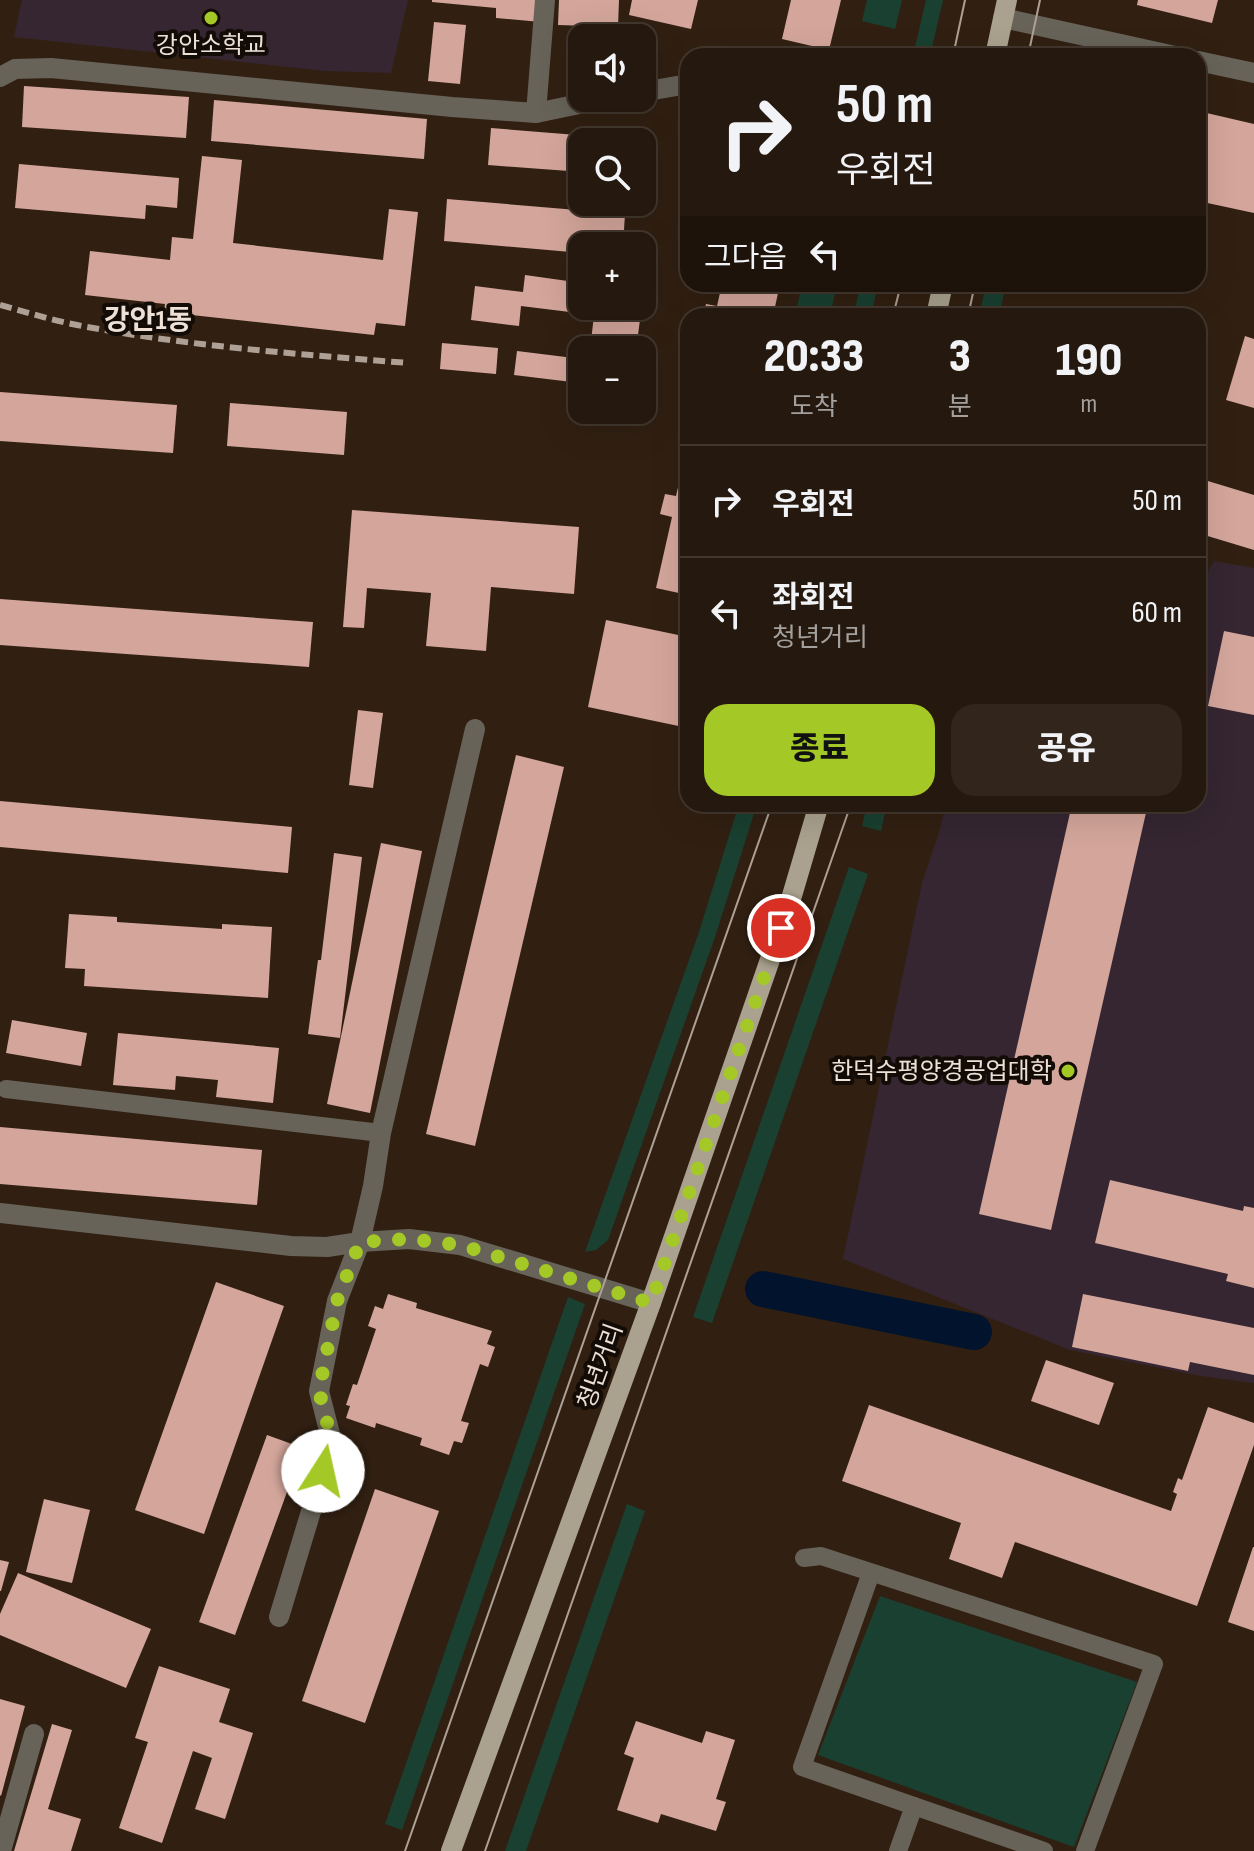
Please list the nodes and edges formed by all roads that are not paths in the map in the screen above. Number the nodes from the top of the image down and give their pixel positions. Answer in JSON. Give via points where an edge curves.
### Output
{"nodes":[{"id":1,"x":545,"y":0,"type":"edge"},
{"id":2,"x":1005,"y":9,"type":"edge"},
{"id":3,"x":997,"y":48,"type":"edge"},
{"id":4,"x":1146,"y":48,"type":"edge"},
{"id":5,"x":1206,"y":63,"type":"edge"},
{"id":6,"x":1254,"y":73,"type":"edge"},
{"id":7,"x":0,"y":77,"type":"edge"},
{"id":8,"x":680,"y":85,"type":"edge"},
{"id":9,"x":656,"y":90,"type":"edge"},
{"id":10,"x":568,"y":106,"type":"edge"},
{"id":11,"x":536,"y":113,"type":"junction"},
{"id":12,"x":475,"y":729,"type":"dead end"},
{"id":13,"x":817,"y":812,"type":"edge"},
{"id":14,"x":6,"y":1089,"type":"dead end"},
{"id":15,"x":381,"y":1133,"type":"junction"},
{"id":16,"x":0,"y":1213,"type":"edge"},
{"id":17,"x":360,"y":1242,"type":"junction"},
{"id":18,"x":651,"y":1303,"type":"junction"},
{"id":19,"x":804,"y":1558,"type":"dead end"},
{"id":20,"x":871,"y":1573,"type":"junction"},
{"id":21,"x":279,"y":1617,"type":"dead end"},
{"id":22,"x":34,"y":1734,"type":"dead end"},
{"id":23,"x":914,"y":1806,"type":"junction"},
{"id":24,"x":1,"y":1851,"type":"edge"},
{"id":25,"x":451,"y":1851,"type":"edge"},
{"id":26,"x":898,"y":1851,"type":"edge"},
{"id":27,"x":1044,"y":1851,"type":"edge"},
{"id":28,"x":1085,"y":1851,"type":"edge"}],
"edges":[{"from":1,"to":11,"type":"street"},
{"from":2,"to":3,"type":"main road"},
{"from":2,"to":4,"type":"street"},
{"from":5,"to":6,"type":"street"},
{"from":7,"to":11,"type":"street","via":[[15,69],[51,68]]},
{"from":8,"to":9,"type":"street"},
{"from":10,"to":11,"type":"street"},
{"from":12,"to":15,"type":"street"},
{"from":13,"to":18,"type":"main road","name":"청년거리"},
{"from":14,"to":15,"type":"lane"},
{"from":15,"to":17,"type":"street"},
{"from":16,"to":17,"type":"street","via":[[291,1246]]},
{"from":17,"to":18,"type":"street","via":[[409,1239],[460,1245]]},
{"from":17,"to":21,"type":"street","via":[[337,1301],[319,1391],[332,1442]]},
{"from":18,"to":25,"type":"main road","name":"청년거리"},
{"from":19,"to":20,"type":"lane","via":[[821,1556]]},
{"from":20,"to":23,"type":"lane","via":[[802,1767]]},
{"from":20,"to":28,"type":"lane","via":[[1154,1664]]},
{"from":22,"to":24,"type":"street"},
{"from":23,"to":26,"type":"lane"},
{"from":23,"to":27,"type":"lane"}]}
